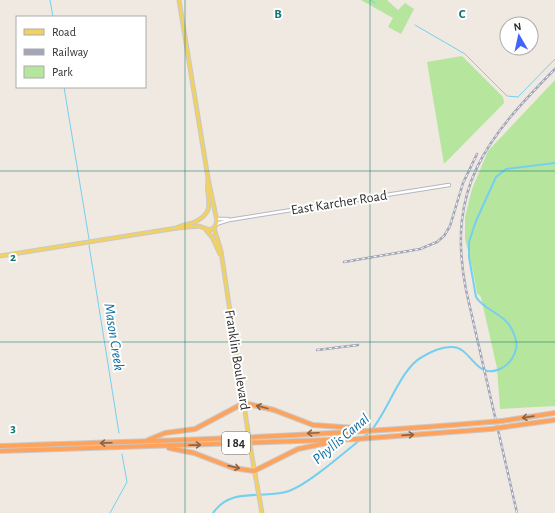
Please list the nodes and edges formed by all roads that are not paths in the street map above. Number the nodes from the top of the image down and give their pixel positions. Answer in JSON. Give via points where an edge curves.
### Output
{"nodes":[{"id":1,"x":179,"y":0,"type":"edge"},
{"id":2,"x":208,"y":178,"type":"junction"},
{"id":3,"x":449,"y":185,"type":"dead end"},
{"id":4,"x":203,"y":217,"type":"junction"},
{"id":5,"x":213,"y":217,"type":"junction"},
{"id":6,"x":229,"y":220,"type":"junction"},
{"id":7,"x":215,"y":226,"type":"junction"},
{"id":8,"x":201,"y":227,"type":"junction"},
{"id":9,"x":176,"y":228,"type":"junction"},
{"id":10,"x":206,"y":230,"type":"junction"},
{"id":11,"x":220,"y":254,"type":"junction"},
{"id":12,"x":0,"y":256,"type":"edge"},
{"id":13,"x":244,"y":403,"type":"junction"},
{"id":14,"x":555,"y":414,"type":"edge"},
{"id":15,"x":555,"y":420,"type":"edge"},
{"id":16,"x":367,"y":429,"type":"junction"},
{"id":17,"x":357,"y":439,"type":"junction"},
{"id":18,"x":145,"y":442,"type":"junction"},
{"id":19,"x":0,"y":446,"type":"edge"},
{"id":20,"x":114,"y":448,"type":"junction"},
{"id":21,"x":0,"y":451,"type":"edge"},
{"id":22,"x":254,"y":471,"type":"junction"},
{"id":23,"x":262,"y":513,"type":"edge"}],
"edges":[{"from":1,"to":2,"type":"main road"},
{"from":2,"to":4,"type":"main road","via":[[209,206]]},
{"from":2,"to":5,"type":"main road"},
{"from":3,"to":6,"type":"street","name":"East Karcher Road"},
{"from":4,"to":5,"type":"main road"},
{"from":4,"to":8,"type":"main road"},
{"from":4,"to":9,"type":"main road","via":[[192,224]]},
{"from":5,"to":6,"type":"street"},
{"from":5,"to":7,"type":"main road"},
{"from":6,"to":7,"type":"street"},
{"from":7,"to":10,"type":"main road"},
{"from":7,"to":11,"type":"main road","name":"Franklin Boulevard","via":[[214,232]]},
{"from":8,"to":9,"type":"main road"},
{"from":8,"to":10,"type":"main road"},
{"from":9,"to":12,"type":"main road"},
{"from":10,"to":11,"type":"main road","name":"Franklin Boulevard"},
{"from":11,"to":13,"type":"main road","name":"Franklin Boulevard"},
{"from":16,"to":13,"type":"highway","one_way":true,"via":[[314,425],[274,410]]},
{"from":13,"to":18,"type":"highway","via":[[195,429],[165,434]]},
{"from":13,"to":22,"type":"main road","name":"Franklin Boulevard","bridge":true},
{"from":14,"to":16,"type":"highway","one_way":true,"bridge":true,"via":[[490,422]]},
{"from":17,"to":15,"type":"highway","number":"I 84","one_way":true,"bridge":true,"via":[[491,429]]},
{"from":16,"to":18,"type":"highway","number":"I 84","one_way":true},
{"from":20,"to":17,"type":"highway","number":"I 84","one_way":true},
{"from":17,"to":22,"type":"highway","via":[[298,450]]},
{"from":18,"to":19,"type":"highway","number":"I 84","one_way":true},
{"from":20,"to":21,"type":"highway","number":"I 84"},
{"from":20,"to":22,"type":"highway","one_way":true,"via":[[176,449],[233,468]]},
{"from":22,"to":23,"type":"main road","name":"Franklin Boulevard"}]}
